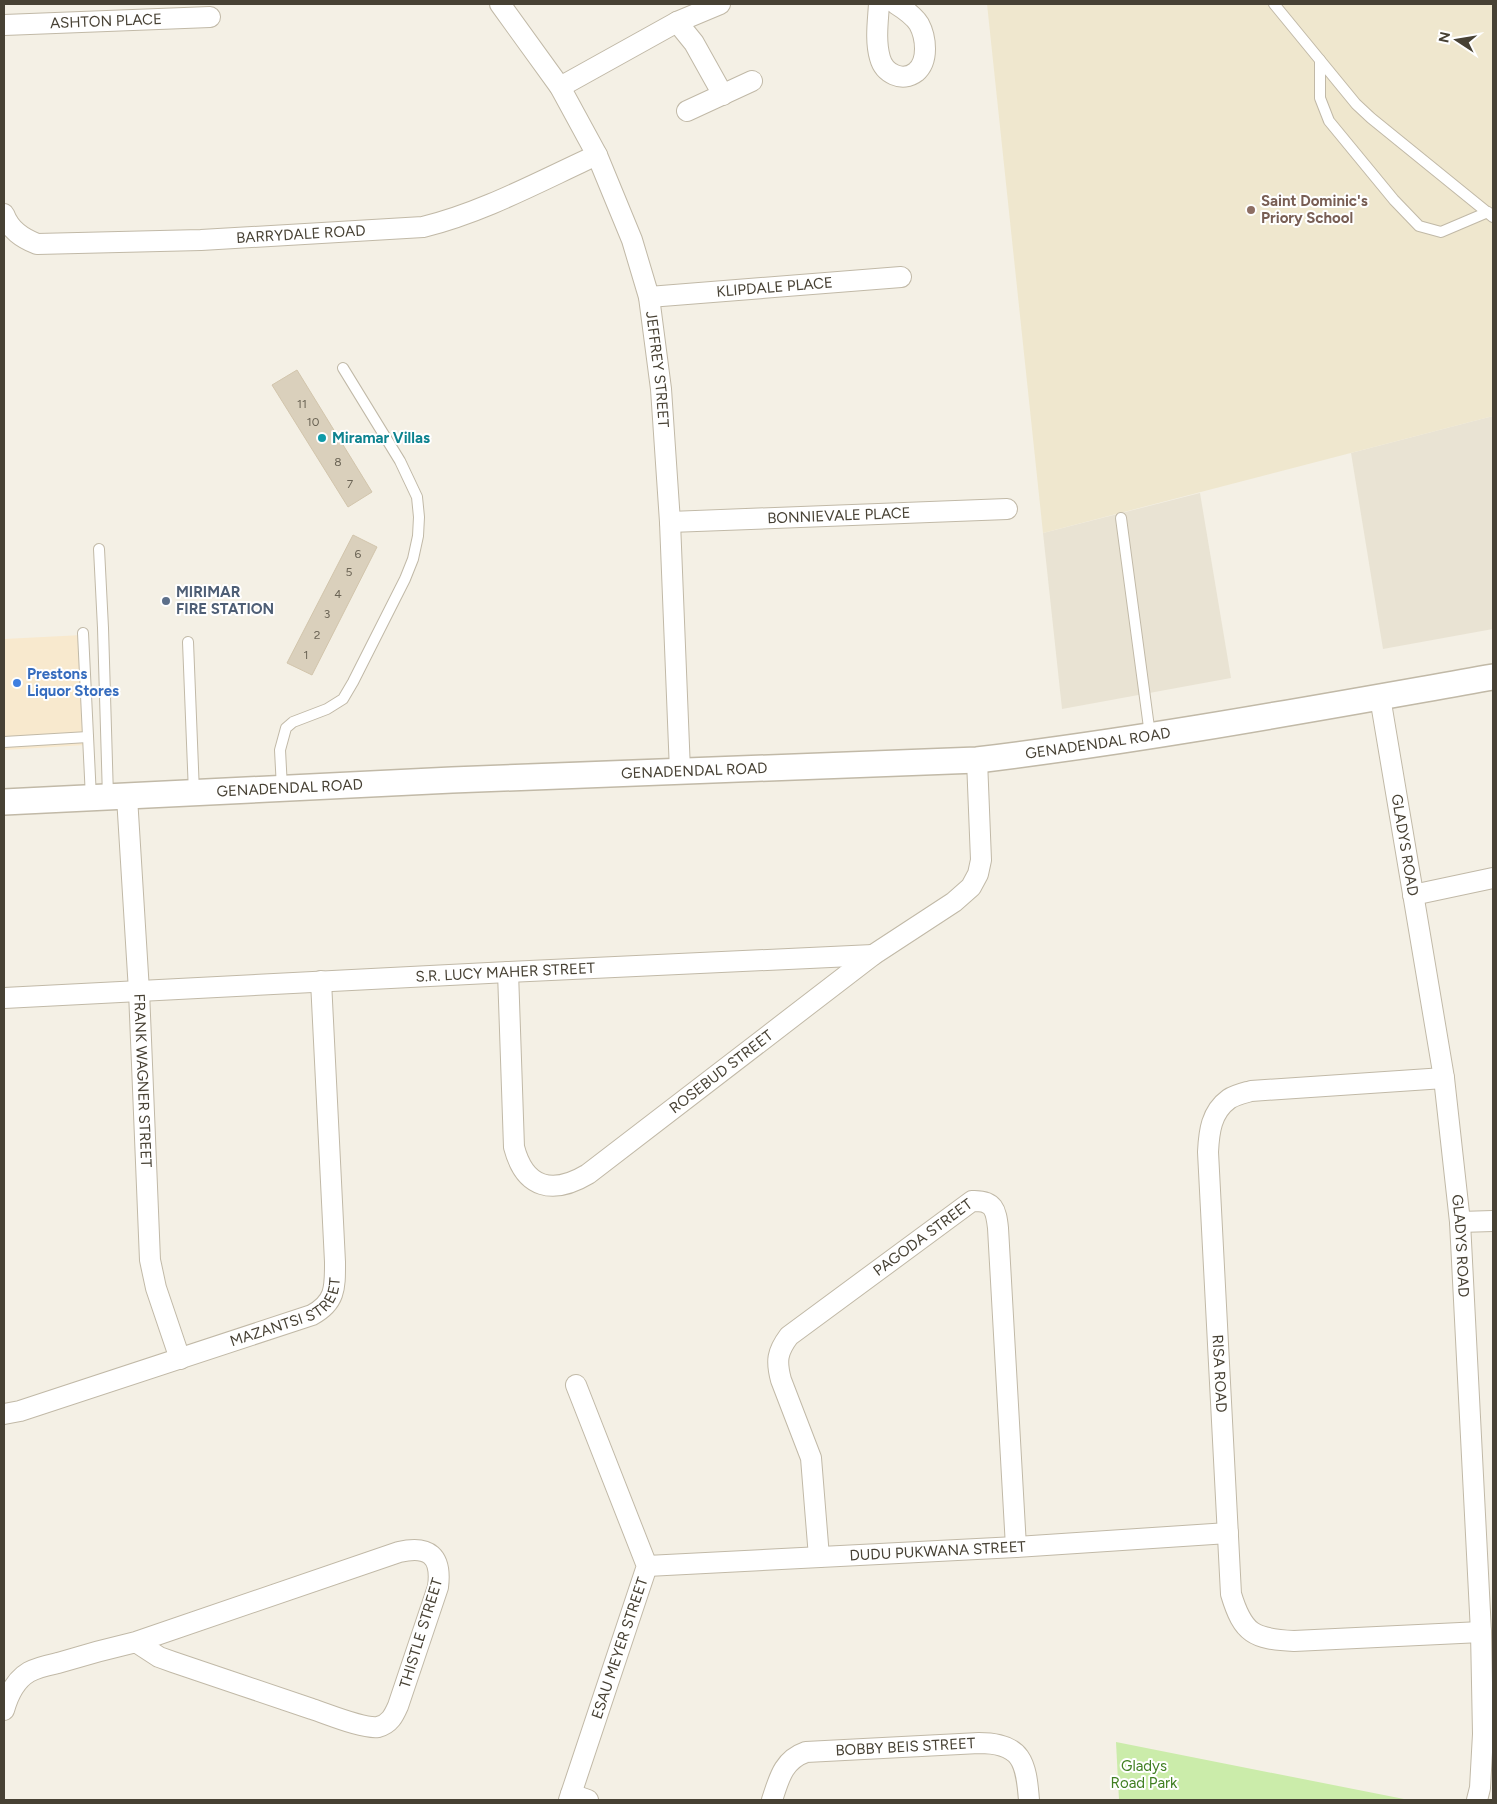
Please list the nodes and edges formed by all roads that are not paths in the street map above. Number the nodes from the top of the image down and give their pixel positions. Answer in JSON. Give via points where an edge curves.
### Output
{"nodes":[{"id":1,"x":500,"y":4,"type":"edge"},
{"id":2,"x":720,"y":4,"type":"edge"},
{"id":3,"x":879,"y":4,"type":"edge"},
{"id":4,"x":896,"y":4,"type":"edge"},
{"id":5,"x":1274,"y":4,"type":"edge"},
{"id":6,"x":210,"y":17,"type":"dead end"},
{"id":7,"x":677,"y":22,"type":"junction"},
{"id":8,"x":4,"y":25,"type":"edge"},
{"id":9,"x":1320,"y":60,"type":"junction"},
{"id":10,"x":752,"y":81,"type":"dead end"},
{"id":11,"x":560,"y":87,"type":"junction"},
{"id":12,"x":723,"y":95,"type":"junction"},
{"id":13,"x":687,"y":112,"type":"dead end"},
{"id":14,"x":597,"y":155,"type":"junction"},
{"id":15,"x":4,"y":214,"type":"edge"},
{"id":16,"x":1490,"y":214,"type":"edge"},
{"id":17,"x":901,"y":277,"type":"dead end"},
{"id":18,"x":649,"y":297,"type":"junction"},
{"id":19,"x":343,"y":368,"type":"dead end"},
{"id":20,"x":1007,"y":509,"type":"dead end"},
{"id":21,"x":1120,"y":518,"type":"dead end"},
{"id":22,"x":670,"y":522,"type":"junction"},
{"id":23,"x":98,"y":549,"type":"dead end"},
{"id":24,"x":83,"y":633,"type":"dead end"},
{"id":25,"x":188,"y":642,"type":"dead end"},
{"id":26,"x":1493,"y":677,"type":"edge"},
{"id":27,"x":1380,"y":697,"type":"junction"},
{"id":28,"x":1150,"y":736,"type":"junction"},
{"id":29,"x":88,"y":737,"type":"junction"},
{"id":30,"x":4,"y":742,"type":"edge"},
{"id":31,"x":977,"y":760,"type":"junction"},
{"id":32,"x":680,"y":771,"type":"junction"},
{"id":33,"x":282,"y":789,"type":"junction"},
{"id":34,"x":194,"y":794,"type":"junction"},
{"id":35,"x":109,"y":798,"type":"junction"},
{"id":36,"x":4,"y":802,"type":"edge"},
{"id":37,"x":1493,"y":878,"type":"edge"},
{"id":38,"x":1413,"y":895,"type":"junction"},
{"id":39,"x":873,"y":955,"type":"junction"},
{"id":40,"x":508,"y":972,"type":"junction"},
{"id":41,"x":321,"y":982,"type":"junction"},
{"id":42,"x":139,"y":991,"type":"junction"},
{"id":43,"x":4,"y":998,"type":"edge"},
{"id":44,"x":1444,"y":1078,"type":"junction"},
{"id":45,"x":1493,"y":1221,"type":"edge"},
{"id":46,"x":1460,"y":1222,"type":"junction"},
{"id":47,"x":180,"y":1359,"type":"junction"},
{"id":48,"x":576,"y":1385,"type":"dead end"},
{"id":49,"x":4,"y":1414,"type":"edge"},
{"id":50,"x":1228,"y":1533,"type":"junction"},
{"id":51,"x":1016,"y":1547,"type":"junction"},
{"id":52,"x":819,"y":1557,"type":"junction"},
{"id":53,"x":647,"y":1566,"type":"junction"},
{"id":54,"x":1481,"y":1632,"type":"junction"},
{"id":55,"x":136,"y":1642,"type":"junction"},
{"id":56,"x":4,"y":1710,"type":"edge"},
{"id":57,"x":576,"y":1798,"type":"edge"},
{"id":58,"x":772,"y":1800,"type":"edge"},
{"id":59,"x":1029,"y":1800,"type":"edge"},
{"id":60,"x":1477,"y":1800,"type":"edge"}],
"edges":[{"from":1,"to":11,"type":"street","name":"JEFFREY STREET"},
{"from":2,"to":7,"type":"street"},
{"from":3,"to":4,"type":"street","via":[[880,59],[885,70],[906,76],[916,72],[923,62],[925,50],[919,24]]},
{"from":5,"to":9,"type":"lane"},
{"from":6,"to":8,"type":"street","name":"ASHTON PLACE"},
{"from":7,"to":11,"type":"street"},
{"from":7,"to":12,"type":"street","via":[[694,43]]},
{"from":9,"to":16,"type":"lane","via":[[1371,118]]},
{"from":9,"to":16,"type":"lane","via":[[1320,98],[1329,122],[1419,226],[1441,232]]},
{"from":10,"to":12,"type":"street"},
{"from":11,"to":14,"type":"street","name":"JEFFREY STREET"},
{"from":12,"to":13,"type":"street"},
{"from":14,"to":15,"type":"street","name":"BARRYDALE ROAD","via":[[482,208],[423,227],[201,240],[37,244],[17,233]]},
{"from":14,"to":18,"type":"street","name":"JEFFREY STREET","via":[[632,240]]},
{"from":17,"to":18,"type":"street","name":"KLIPDALE PLACE"},
{"from":18,"to":22,"type":"street","name":"JEFFREY STREET","via":[[661,389]]},
{"from":19,"to":33,"type":"lane","via":[[400,461],[416,497],[418,536],[405,579],[343,698],[286,728],[280,750]]},
{"from":20,"to":22,"type":"street","name":"BONNIEVALE PLACE"},
{"from":21,"to":28,"type":"lane"},
{"from":22,"to":32,"type":"street","name":"JEFFREY STREET"},
{"from":23,"to":35,"type":"lane"},
{"from":24,"to":29,"type":"lane"},
{"from":25,"to":34,"type":"lane"},
{"from":26,"to":27,"type":"street","name":"GENADENDAL ROAD"},
{"from":27,"to":28,"type":"street","name":"GENADENDAL ROAD"},
{"from":27,"to":38,"type":"street","name":"GLADYS ROAD"},
{"from":28,"to":31,"type":"street","name":"GENADENDAL ROAD"},
{"from":29,"to":30,"type":"lane"},
{"from":29,"to":35,"type":"lane"},
{"from":31,"to":32,"type":"street","name":"GENADENDAL ROAD"},
{"from":31,"to":39,"type":"street","name":"ROSEBUD STREET","via":[[981,860],[978,874],[954,902]]},
{"from":32,"to":33,"type":"street","name":"GENADENDAL ROAD"},
{"from":33,"to":34,"type":"street","name":"GENADENDAL ROAD"},
{"from":34,"to":35,"type":"street","name":"GENADENDAL ROAD"},
{"from":35,"to":36,"type":"street","name":"GENADENDAL ROAD"},
{"from":35,"to":42,"type":"street","name":"FRANK WAGNER STREET"},
{"from":37,"to":38,"type":"street"},
{"from":38,"to":44,"type":"street","name":"GLADYS ROAD"},
{"from":39,"to":40,"type":"street","name":"S.R. LUCY MAHER STREET"},
{"from":39,"to":40,"type":"street","name":"ROSEBUD STREET","via":[[588,1174],[573,1183],[560,1185],[535,1182],[524,1172],[516,1154]]},
{"from":40,"to":41,"type":"street","name":"S.R. LUCY MAHER STREET"},
{"from":41,"to":42,"type":"street","name":"S.R. LUCY MAHER STREET"},
{"from":41,"to":47,"type":"street","name":"MAZANTSI STREET","via":[[334,1292],[329,1302],[312,1315]]},
{"from":42,"to":43,"type":"street"},
{"from":42,"to":47,"type":"street","name":"FRANK WAGNER STREET","via":[[150,1260]]},
{"from":44,"to":46,"type":"street","name":"GLADYS ROAD"},
{"from":44,"to":50,"type":"street","name":"RISA ROAD","via":[[1251,1091],[1230,1098],[1218,1110],[1209,1129],[1208,1152]]},
{"from":45,"to":46,"type":"street"},
{"from":46,"to":54,"type":"street","name":"GLADYS ROAD"},
{"from":47,"to":49,"type":"street","name":"MAZANTSI STREET"},
{"from":48,"to":53,"type":"street","name":"ESAU MEYER STREET"},
{"from":50,"to":51,"type":"street","name":"DUDU PUKWANA STREET"},
{"from":50,"to":54,"type":"street","name":"RISA ROAD","via":[[1231,1594],[1243,1625],[1255,1635],[1270,1640],[1294,1641]]},
{"from":51,"to":52,"type":"street","name":"DUDU PUKWANA STREET"},
{"from":51,"to":52,"type":"street","name":"PAGODA STREET","via":[[998,1228],[996,1212],[991,1204],[982,1200],[972,1201],[789,1336],[782,1345],[777,1367],[810,1458]]},
{"from":52,"to":53,"type":"street","name":"DUDU PUKWANA STREET"},
{"from":53,"to":57,"type":"street","name":"ESAU MEYER STREET"},
{"from":54,"to":60,"type":"street","name":"GLADYS ROAD","via":[[1483,1734]]},
{"from":55,"to":55,"type":"street","name":"THISTLE STREET","via":[[412,1549],[432,1555],[440,1573],[398,1706],[394,1716],[381,1726],[366,1726],[338,1718],[173,1662]]},
{"from":55,"to":56,"type":"street","name":"THISTLE STREET","via":[[98,1650],[29,1672],[12,1690]]},
{"from":58,"to":59,"type":"street","name":"BOBBY BEIS STREET","via":[[784,1768],[806,1752],[979,1742],[1005,1746],[1021,1759]]}]}
